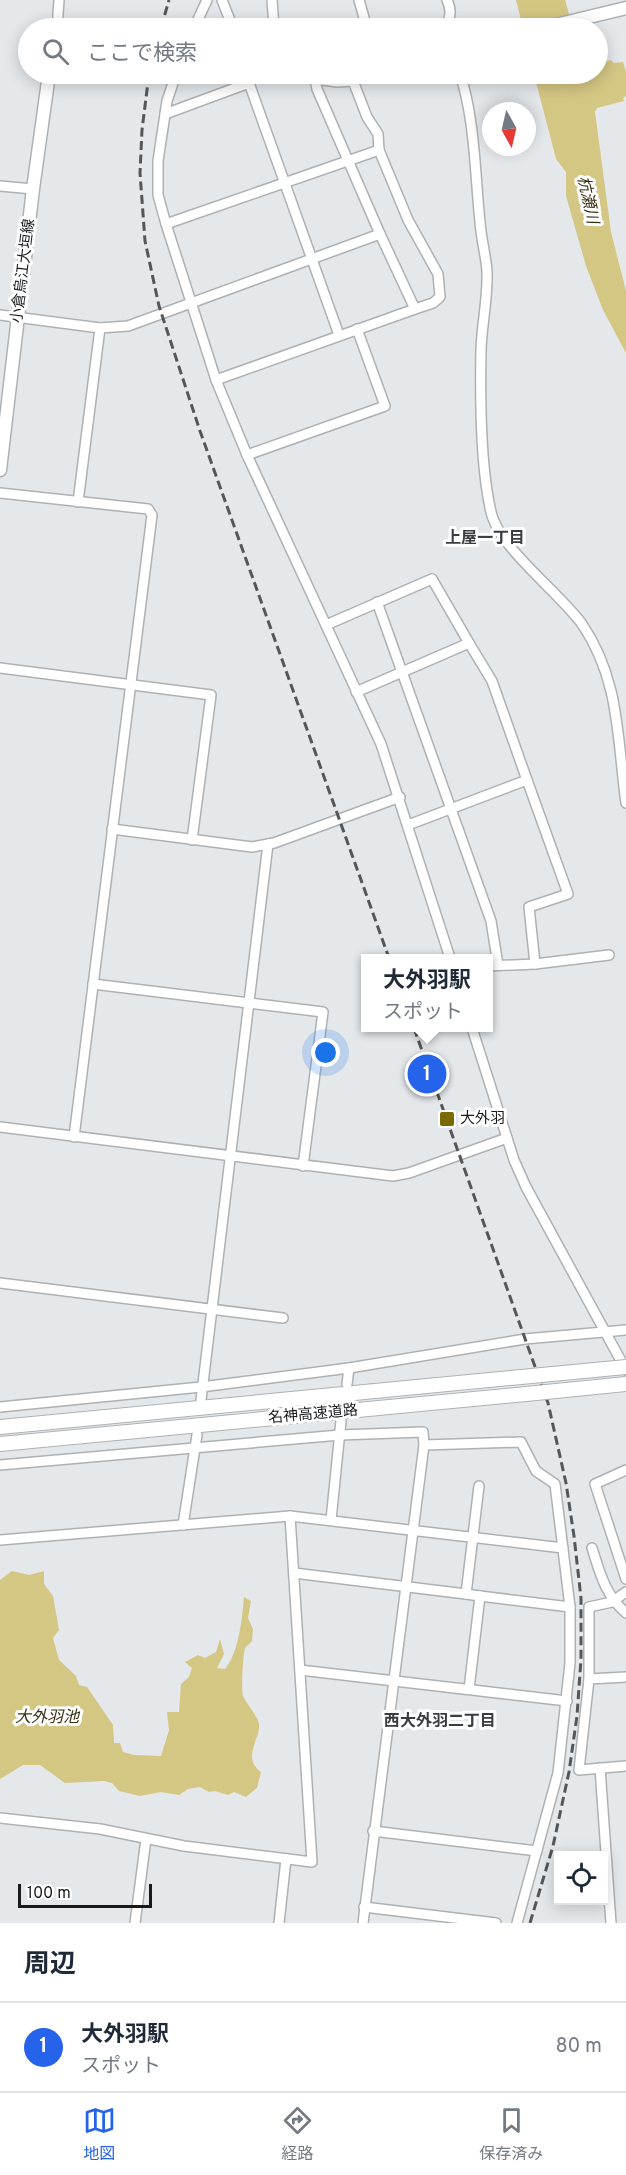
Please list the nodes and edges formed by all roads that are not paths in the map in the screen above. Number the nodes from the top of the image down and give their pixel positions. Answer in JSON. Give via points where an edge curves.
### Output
{"nodes":[{"id":1,"x":59,"y":0,"type":"edge"},
{"id":2,"x":207,"y":0,"type":"edge"},
{"id":3,"x":222,"y":0,"type":"edge"},
{"id":4,"x":272,"y":0,"type":"edge"},
{"id":5,"x":358,"y":0,"type":"edge"},
{"id":6,"x":447,"y":0,"type":"edge"},
{"id":7,"x":626,"y":8,"type":"edge"},
{"id":8,"x":58,"y":18,"type":"edge"},
{"id":9,"x":199,"y":18,"type":"edge"},
{"id":10,"x":229,"y":18,"type":"edge"},
{"id":11,"x":273,"y":18,"type":"edge"},
{"id":12,"x":364,"y":18,"type":"edge"},
{"id":13,"x":450,"y":18,"type":"edge"},
{"id":14,"x":584,"y":18,"type":"edge"},
{"id":15,"x":48,"y":84,"type":"edge"},
{"id":16,"x":173,"y":84,"type":"edge"},
{"id":17,"x":234,"y":84,"type":"edge"},
{"id":18,"x":250,"y":84,"type":"edge"},
{"id":19,"x":316,"y":84,"type":"edge"},
{"id":20,"x":358,"y":84,"type":"edge"},
{"id":21,"x":463,"y":84,"type":"edge"},
{"id":22,"x":165,"y":114,"type":"junction"},
{"id":23,"x":379,"y":150,"type":"junction"},
{"id":24,"x":348,"y":160,"type":"junction"},
{"id":25,"x":286,"y":183,"type":"junction"},
{"id":26,"x":0,"y":186,"type":"edge"},
{"id":27,"x":33,"y":189,"type":"junction"},
{"id":28,"x":166,"y":224,"type":"junction"},
{"id":29,"x":380,"y":234,"type":"junction"},
{"id":30,"x":313,"y":258,"type":"junction"},
{"id":31,"x":192,"y":302,"type":"junction"},
{"id":32,"x":415,"y":309,"type":"junction"},
{"id":33,"x":0,"y":315,"type":"edge"},
{"id":34,"x":18,"y":317,"type":"junction"},
{"id":35,"x":100,"y":328,"type":"junction"},
{"id":36,"x":357,"y":329,"type":"junction"},
{"id":37,"x":339,"y":335,"type":"junction"},
{"id":38,"x":216,"y":380,"type":"junction"},
{"id":39,"x":248,"y":455,"type":"junction"},
{"id":40,"x":0,"y":470,"type":"edge"},
{"id":41,"x":0,"y":493,"type":"edge"},
{"id":42,"x":78,"y":502,"type":"junction"},
{"id":43,"x":376,"y":602,"type":"junction"},
{"id":44,"x":326,"y":625,"type":"junction"},
{"id":45,"x":469,"y":643,"type":"junction"},
{"id":46,"x":0,"y":668,"type":"edge"},
{"id":47,"x":401,"y":673,"type":"junction"},
{"id":48,"x":130,"y":684,"type":"junction"},
{"id":49,"x":356,"y":692,"type":"junction"},
{"id":50,"x":527,"y":780,"type":"junction"},
{"id":51,"x":400,"y":797,"type":"junction"},
{"id":52,"x":626,"y":803,"type":"edge"},
{"id":53,"x":450,"y":809,"type":"junction"},
{"id":54,"x":408,"y":825,"type":"junction"},
{"id":55,"x":112,"y":829,"type":"junction"},
{"id":56,"x":192,"y":840,"type":"junction"},
{"id":57,"x":268,"y":844,"type":"junction"},
{"id":58,"x":449,"y":954,"type":"edge"},
{"id":59,"x":492,"y":954,"type":"edge"},
{"id":60,"x":609,"y":955,"type":"dead end"},
{"id":61,"x":535,"y":964,"type":"junction"},
{"id":62,"x":493,"y":966,"type":"edge"},
{"id":63,"x":93,"y":984,"type":"junction"},
{"id":64,"x":250,"y":1004,"type":"junction"},
{"id":65,"x":473,"y":1032,"type":"edge"},
{"id":66,"x":0,"y":1127,"type":"edge"},
{"id":67,"x":74,"y":1137,"type":"junction"},
{"id":68,"x":507,"y":1138,"type":"junction"},
{"id":69,"x":230,"y":1156,"type":"junction"},
{"id":70,"x":303,"y":1166,"type":"junction"},
{"id":71,"x":0,"y":1283,"type":"edge"},
{"id":72,"x":211,"y":1310,"type":"junction"},
{"id":73,"x":283,"y":1318,"type":"dead end"},
{"id":74,"x":626,"y":1330,"type":"edge"},
{"id":75,"x":605,"y":1332,"type":"junction"},
{"id":76,"x":349,"y":1368,"type":"junction"},
{"id":77,"x":626,"y":1368,"type":"edge"},
{"id":78,"x":347,"y":1384,"type":"dead end"},
{"id":79,"x":626,"y":1384,"type":"edge"},
{"id":80,"x":201,"y":1387,"type":"junction"},
{"id":81,"x":201,"y":1400,"type":"dead end"},
{"id":82,"x":0,"y":1407,"type":"edge"},
{"id":83,"x":341,"y":1421,"type":"dead end"},
{"id":84,"x":0,"y":1427,"type":"edge"},
{"id":85,"x":197,"y":1435,"type":"dead end"},
{"id":86,"x":340,"y":1435,"type":"junction"},
{"id":87,"x":0,"y":1444,"type":"edge"},
{"id":88,"x":424,"y":1445,"type":"junction"},
{"id":89,"x":195,"y":1446,"type":"junction"},
{"id":90,"x":0,"y":1465,"type":"edge"},
{"id":91,"x":626,"y":1470,"type":"edge"},
{"id":92,"x":479,"y":1486,"type":"dead end"},
{"id":93,"x":290,"y":1516,"type":"junction"},
{"id":94,"x":331,"y":1520,"type":"junction"},
{"id":95,"x":183,"y":1525,"type":"junction"},
{"id":96,"x":413,"y":1529,"type":"junction"},
{"id":97,"x":473,"y":1537,"type":"junction"},
{"id":98,"x":0,"y":1540,"type":"edge"},
{"id":99,"x":563,"y":1548,"type":"junction"},
{"id":100,"x":592,"y":1548,"type":"dead end"},
{"id":101,"x":294,"y":1573,"type":"junction"},
{"id":102,"x":626,"y":1578,"type":"edge"},
{"id":103,"x":405,"y":1587,"type":"junction"},
{"id":104,"x":626,"y":1592,"type":"edge"},
{"id":105,"x":466,"y":1594,"type":"junction"},
{"id":106,"x":480,"y":1596,"type":"junction"},
{"id":107,"x":613,"y":1601,"type":"junction"},
{"id":108,"x":570,"y":1607,"type":"junction"},
{"id":109,"x":626,"y":1612,"type":"edge"},
{"id":110,"x":300,"y":1670,"type":"junction"},
{"id":111,"x":626,"y":1677,"type":"edge"},
{"id":112,"x":589,"y":1679,"type":"junction"},
{"id":113,"x":393,"y":1680,"type":"junction"},
{"id":114,"x":469,"y":1689,"type":"junction"},
{"id":115,"x":567,"y":1701,"type":"junction"},
{"id":116,"x":626,"y":1766,"type":"edge"},
{"id":117,"x":600,"y":1768,"type":"junction"},
{"id":118,"x":0,"y":1818,"type":"edge"},
{"id":119,"x":373,"y":1832,"type":"junction"},
{"id":120,"x":146,"y":1839,"type":"junction"},
{"id":121,"x":537,"y":1851,"type":"junction"},
{"id":122,"x":286,"y":1859,"type":"junction"},
{"id":123,"x":364,"y":1907,"type":"junction"},
{"id":124,"x":135,"y":1923,"type":"edge"},
{"id":125,"x":279,"y":1923,"type":"edge"},
{"id":126,"x":363,"y":1923,"type":"edge"},
{"id":127,"x":496,"y":1923,"type":"edge"},
{"id":128,"x":517,"y":1923,"type":"edge"},
{"id":129,"x":611,"y":1923,"type":"edge"}],
"edges":[{"from":1,"to":8,"type":"street"},
{"from":2,"to":9,"type":"street"},
{"from":3,"to":10,"type":"street"},
{"from":4,"to":11,"type":"street"},
{"from":5,"to":12,"type":"street"},
{"from":6,"to":13,"type":"street"},
{"from":7,"to":14,"type":"main road"},
{"from":15,"to":27,"type":"main road","name":"小倉烏江大垣線"},
{"from":16,"to":22,"type":"street"},
{"from":17,"to":22,"type":"street"},
{"from":18,"to":25,"type":"street"},
{"from":19,"to":24,"type":"street"},
{"from":20,"to":23,"type":"street","via":[[367,117],[378,134]]},
{"from":21,"to":52,"type":"street","via":[[487,271],[481,348],[482,423],[491,513],[505,541],[581,623],[602,659],[611,686]]},
{"from":22,"to":28,"type":"street","via":[[158,195]]},
{"from":23,"to":24,"type":"street"},
{"from":23,"to":32,"type":"street","via":[[408,220],[438,274],[440,297]]},
{"from":24,"to":25,"type":"street"},
{"from":24,"to":29,"type":"street"},
{"from":25,"to":28,"type":"street"},
{"from":25,"to":30,"type":"street"},
{"from":26,"to":27,"type":"street"},
{"from":27,"to":34,"type":"main road","name":"小倉烏江大垣線"},
{"from":28,"to":31,"type":"street"},
{"from":29,"to":30,"type":"street"},
{"from":29,"to":32,"type":"street"},
{"from":30,"to":31,"type":"street"},
{"from":30,"to":37,"type":"street"},
{"from":31,"to":35,"type":"street","via":[[128,326]]},
{"from":31,"to":38,"type":"street"},
{"from":32,"to":36,"type":"street"},
{"from":33,"to":34,"type":"street"},
{"from":34,"to":35,"type":"street"},
{"from":34,"to":40,"type":"main road","name":"小倉烏江大垣線"},
{"from":35,"to":42,"type":"street"},
{"from":36,"to":37,"type":"street"},
{"from":36,"to":39,"type":"street","via":[[386,406]]},
{"from":37,"to":38,"type":"street"},
{"from":38,"to":39,"type":"street"},
{"from":39,"to":44,"type":"street"},
{"from":41,"to":42,"type":"street"},
{"from":42,"to":48,"type":"street","via":[[148,509],[152,515]]},
{"from":43,"to":44,"type":"street"},
{"from":43,"to":45,"type":"street","via":[[432,579]]},
{"from":43,"to":47,"type":"street"},
{"from":44,"to":49,"type":"street"},
{"from":45,"to":47,"type":"street"},
{"from":45,"to":50,"type":"street","via":[[492,681]]},
{"from":46,"to":48,"type":"street"},
{"from":47,"to":49,"type":"street"},
{"from":47,"to":53,"type":"street"},
{"from":48,"to":55,"type":"street"},
{"from":48,"to":56,"type":"street","via":[[211,695]]},
{"from":49,"to":51,"type":"street"},
{"from":50,"to":53,"type":"street"},
{"from":50,"to":61,"type":"street","via":[[568,894],[530,907]]},
{"from":51,"to":54,"type":"street"},
{"from":51,"to":57,"type":"street"},
{"from":53,"to":54,"type":"street"},
{"from":53,"to":59,"type":"street","via":[[491,921]]},
{"from":54,"to":58,"type":"street"},
{"from":55,"to":56,"type":"street"},
{"from":55,"to":63,"type":"street"},
{"from":56,"to":57,"type":"street","via":[[252,847]]},
{"from":57,"to":64,"type":"street"},
{"from":60,"to":61,"type":"street"},
{"from":61,"to":62,"type":"street"},
{"from":63,"to":64,"type":"street"},
{"from":63,"to":67,"type":"street"},
{"from":64,"to":69,"type":"street"},
{"from":64,"to":70,"type":"street","via":[[323,1012]]},
{"from":65,"to":68,"type":"street"},
{"from":66,"to":67,"type":"street"},
{"from":67,"to":69,"type":"street"},
{"from":68,"to":70,"type":"street","via":[[393,1176]]},
{"from":68,"to":75,"type":"street","via":[[526,1187]]},
{"from":69,"to":70,"type":"street"},
{"from":69,"to":72,"type":"street"},
{"from":71,"to":72,"type":"street"},
{"from":72,"to":73,"type":"street"},
{"from":72,"to":80,"type":"street"},
{"from":74,"to":75,"type":"street"},
{"from":75,"to":76,"type":"street","via":[[516,1341]]},
{"from":75,"to":77,"type":"street"},
{"from":76,"to":78,"type":"street"},
{"from":76,"to":80,"type":"street"},
{"from":77,"to":84,"type":"highway","name":"名神高速道路","bridge":true},
{"from":79,"to":87,"type":"highway","name":"名神高速道路","bridge":true},
{"from":80,"to":81,"type":"street"},
{"from":80,"to":82,"type":"street"},
{"from":83,"to":86,"type":"street"},
{"from":85,"to":89,"type":"street"},
{"from":86,"to":88,"type":"street","via":[[423,1432]]},
{"from":86,"to":89,"type":"street"},
{"from":86,"to":94,"type":"street"},
{"from":88,"to":96,"type":"street"},
{"from":88,"to":99,"type":"street","via":[[521,1442],[536,1471],[555,1484]]},
{"from":89,"to":90,"type":"street"},
{"from":89,"to":95,"type":"street"},
{"from":91,"to":102,"type":"street","via":[[595,1484]]},
{"from":92,"to":97,"type":"street"},
{"from":93,"to":94,"type":"street"},
{"from":93,"to":95,"type":"street"},
{"from":93,"to":101,"type":"street"},
{"from":94,"to":96,"type":"street"},
{"from":95,"to":98,"type":"street"},
{"from":96,"to":97,"type":"street"},
{"from":96,"to":103,"type":"street"},
{"from":97,"to":99,"type":"street"},
{"from":97,"to":105,"type":"street"},
{"from":99,"to":108,"type":"street"},
{"from":100,"to":107,"type":"street"},
{"from":101,"to":103,"type":"street"},
{"from":101,"to":110,"type":"street"},
{"from":103,"to":105,"type":"street"},
{"from":103,"to":113,"type":"street"},
{"from":104,"to":107,"type":"street"},
{"from":105,"to":106,"type":"street"},
{"from":106,"to":108,"type":"street"},
{"from":106,"to":114,"type":"street"},
{"from":107,"to":109,"type":"street"},
{"from":107,"to":112,"type":"street","via":[[589,1607]]},
{"from":108,"to":115,"type":"street"},
{"from":110,"to":113,"type":"street"},
{"from":110,"to":122,"type":"street","via":[[312,1862]]},
{"from":111,"to":112,"type":"street"},
{"from":112,"to":117,"type":"street","via":[[579,1770]]},
{"from":113,"to":114,"type":"street"},
{"from":113,"to":119,"type":"street"},
{"from":114,"to":115,"type":"street"},
{"from":115,"to":121,"type":"street","via":[[558,1773]]},
{"from":116,"to":117,"type":"street"},
{"from":117,"to":129,"type":"street"},
{"from":118,"to":120,"type":"street","via":[[100,1829]]},
{"from":119,"to":121,"type":"street"},
{"from":119,"to":123,"type":"street"},
{"from":120,"to":122,"type":"street"},
{"from":120,"to":124,"type":"street"},
{"from":121,"to":128,"type":"street"},
{"from":122,"to":125,"type":"street"},
{"from":123,"to":126,"type":"street"},
{"from":123,"to":127,"type":"street"}]}
